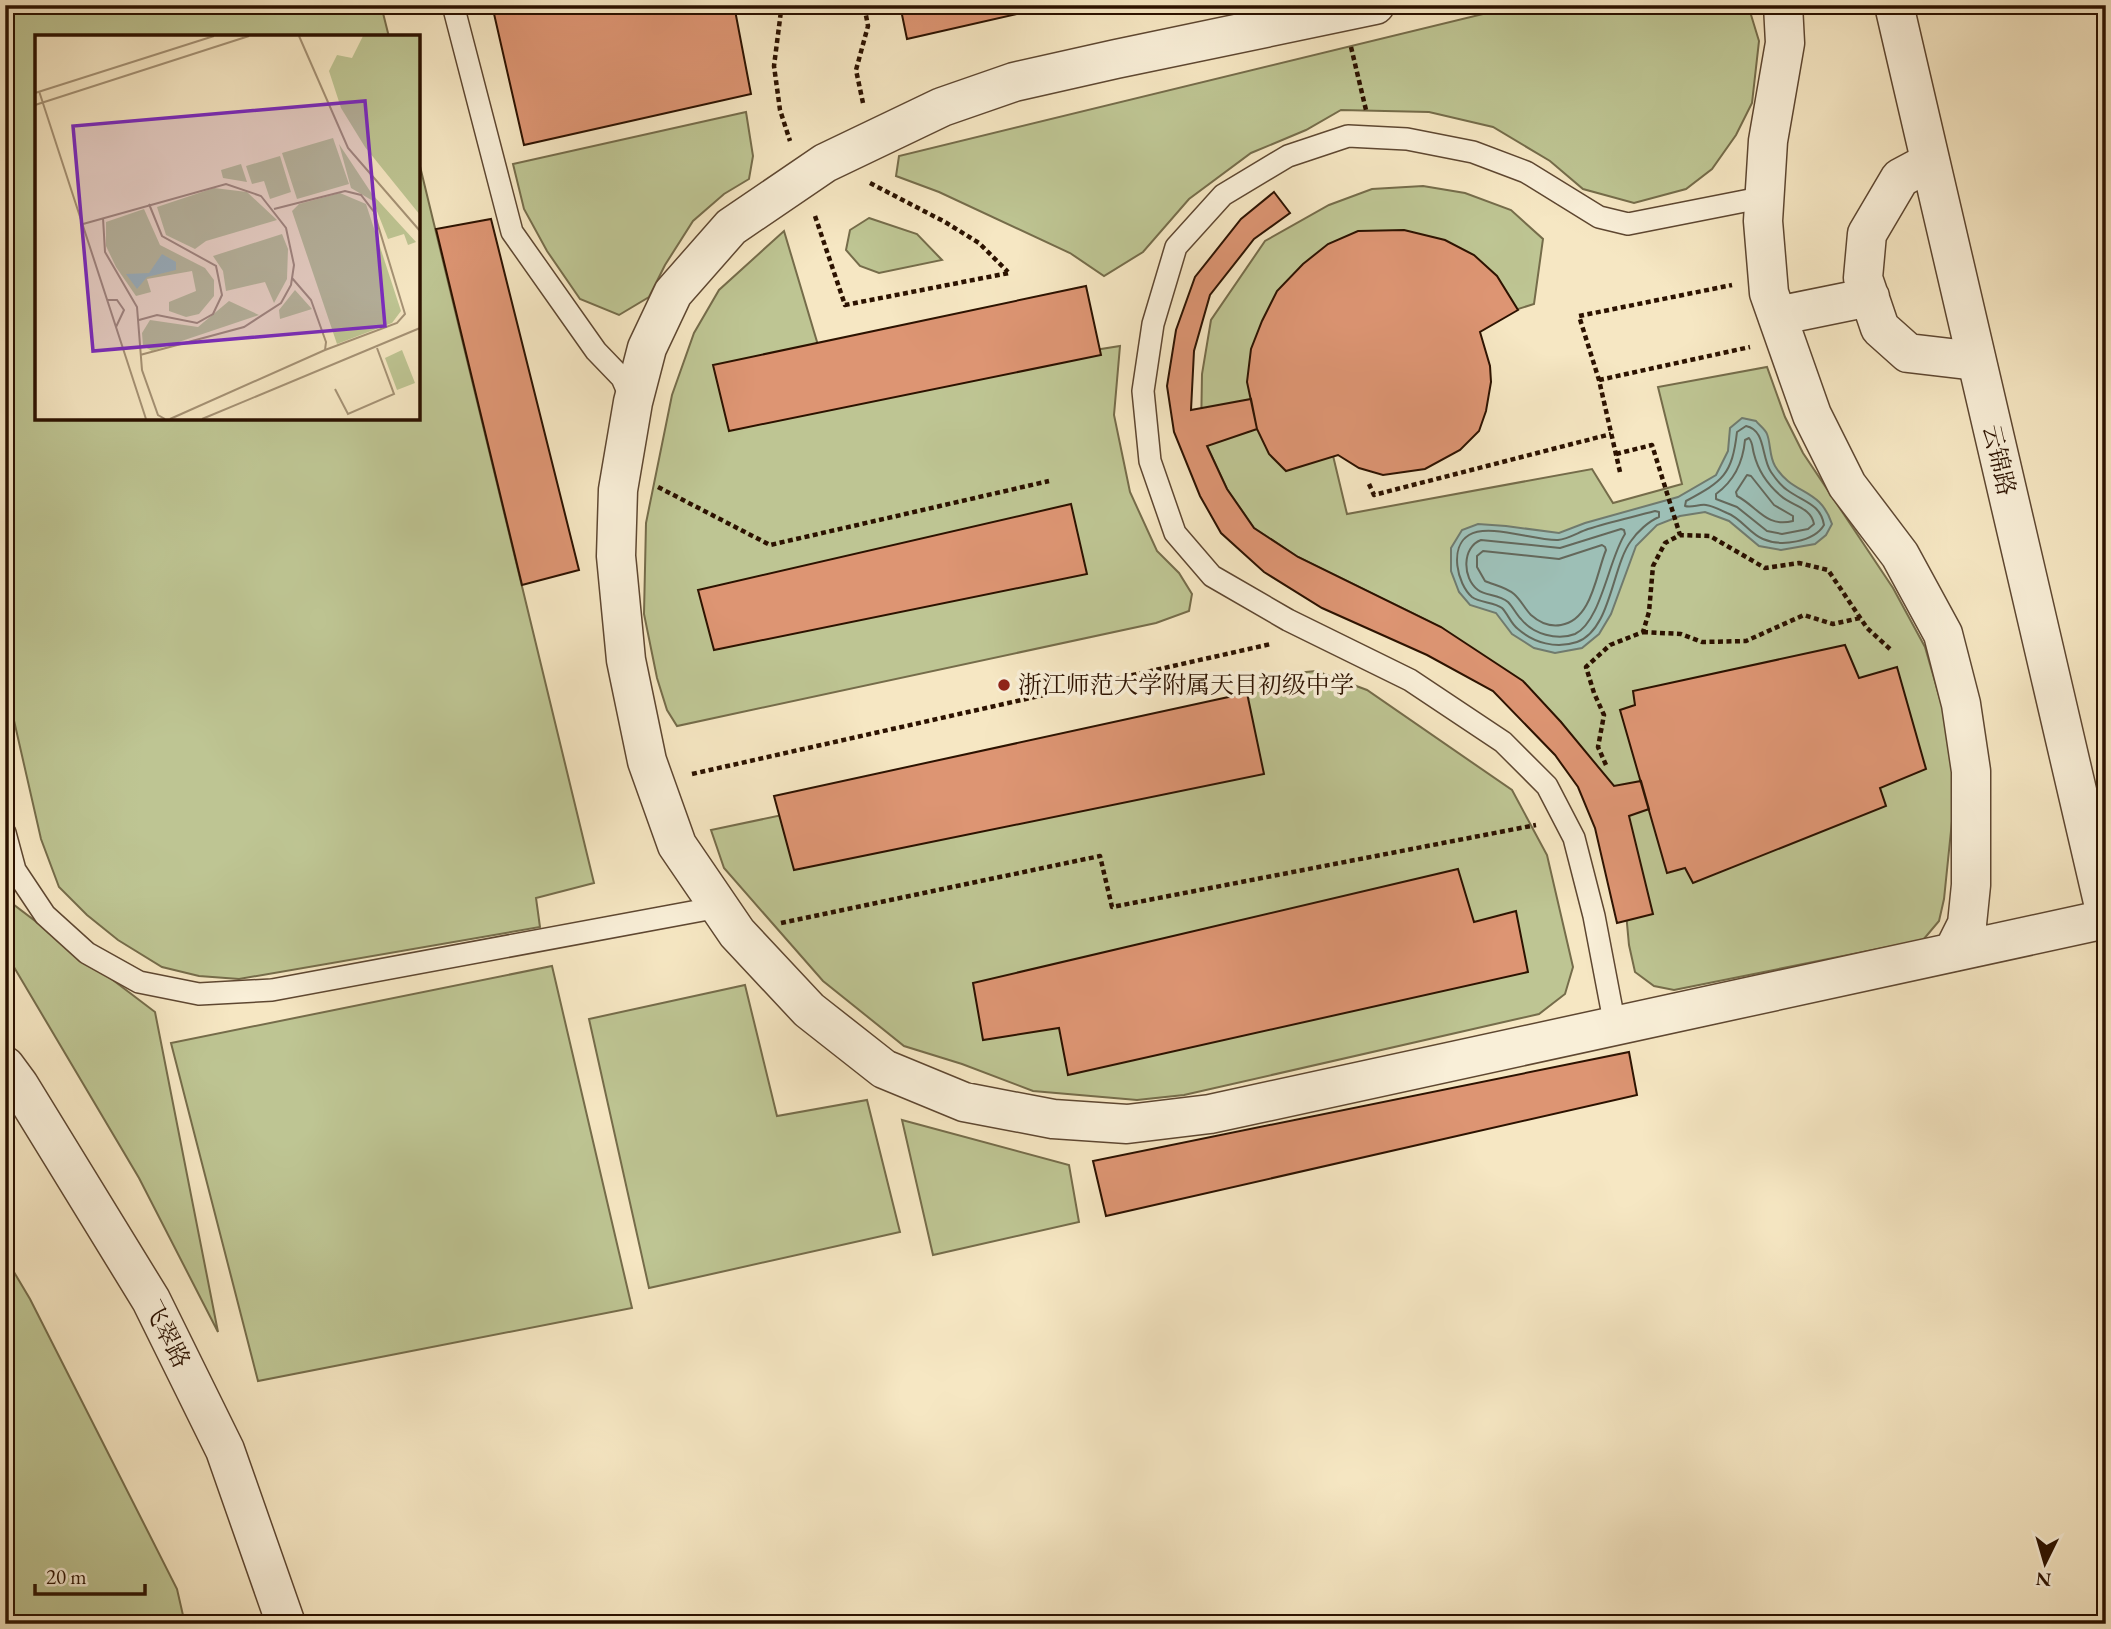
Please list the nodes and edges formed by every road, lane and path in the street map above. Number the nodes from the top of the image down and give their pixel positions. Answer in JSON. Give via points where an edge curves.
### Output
{"nodes":[{"id":1,"x":453,"y":5,"type":"edge"},
{"id":2,"x":784,"y":5,"type":"edge"},
{"id":3,"x":864,"y":5,"type":"edge"},
{"id":4,"x":1783,"y":5,"type":"edge"},
{"id":5,"x":1894,"y":5,"type":"edge"},
{"id":6,"x":1359,"y":9,"type":"edge"},
{"id":7,"x":1373,"y":138,"type":"junction"},
{"id":8,"x":858,"y":147,"type":"junction"},
{"id":9,"x":1930,"y":162,"type":"junction"},
{"id":10,"x":803,"y":178,"type":"junction"},
{"id":11,"x":1765,"y":197,"type":"junction"},
{"id":12,"x":1767,"y":278,"type":"junction"},
{"id":13,"x":1870,"y":297,"type":"junction"},
{"id":14,"x":1781,"y":328,"type":"junction"},
{"id":15,"x":1976,"y":361,"type":"junction"},
{"id":16,"x":1599,"y":380,"type":"junction"},
{"id":17,"x":633,"y":402,"type":"junction"},
{"id":18,"x":1611,"y":434,"type":"junction"},
{"id":19,"x":1616,"y":454,"type":"junction"},
{"id":20,"x":621,"y":468,"type":"junction"},
{"id":21,"x":1620,"y":472,"type":"dead end"},
{"id":22,"x":1049,"y":481,"type":"dead end"},
{"id":23,"x":1369,"y":484,"type":"dead end"},
{"id":24,"x":1680,"y":535,"type":"junction"},
{"id":25,"x":1860,"y":618,"type":"junction"},
{"id":26,"x":1643,"y":632,"type":"junction"},
{"id":27,"x":1316,"y":634,"type":"junction"},
{"id":28,"x":1890,"y":649,"type":"dead end"},
{"id":29,"x":1606,"y":765,"type":"dead end"},
{"id":30,"x":655,"y":782,"type":"junction"},
{"id":31,"x":1564,"y":819,"type":"junction"},
{"id":32,"x":5,"y":833,"type":"edge"},
{"id":33,"x":1971,"y":885,"type":"junction"},
{"id":34,"x":2106,"y":917,"type":"edge"},
{"id":35,"x":728,"y":920,"type":"junction"},
{"id":36,"x":2009,"y":940,"type":"junction"},
{"id":37,"x":1954,"y":952,"type":"junction"},
{"id":38,"x":1615,"y":1026,"type":"junction"},
{"id":39,"x":5,"y":1066,"type":"edge"},
{"id":40,"x":286,"y":1624,"type":"edge"}],
"edges":[{"from":1,"to":17,"type":"lane","via":[[512,232],[596,351],[622,378]]},
{"from":2,"to":10,"type":"path","via":[[774,66],[780,110]]},
{"from":3,"to":8,"type":"path","via":[[868,26],[856,70]]},
{"from":4,"to":11,"type":"street","via":[[1784,43],[1768,141]]},
{"from":5,"to":9,"type":"street","name":"云锦路"},
{"from":6,"to":7,"type":"path"},
{"from":6,"to":8,"type":"street","via":[[1014,82],[942,107]]},
{"from":7,"to":11,"type":"lane","via":[[1407,139],[1473,152],[1526,172],[1599,217],[1628,223]]},
{"from":7,"to":27,"type":"lane","via":[[1348,136],[1288,156],[1223,195],[1176,247],[1153,324],[1143,391],[1150,461],[1175,533],[1212,576]]},
{"from":8,"to":10,"type":"street"},
{"from":8,"to":10,"type":"path","via":[[870,183],[979,243],[1009,273],[845,305]]},
{"from":9,"to":13,"type":"street","via":[[1900,178],[1867,234],[1863,278]]},
{"from":9,"to":15,"type":"street","name":"云锦路"},
{"from":10,"to":17,"type":"street","via":[[731,227],[673,293],[647,348]]},
{"from":11,"to":12,"type":"street"},
{"from":12,"to":14,"type":"street"},
{"from":12,"to":16,"type":"path","via":[[1579,316]]},
{"from":13,"to":14,"type":"street"},
{"from":13,"to":15,"type":"street","via":[[1880,328],[1908,352]]},
{"from":14,"to":16,"type":"path"},
{"from":14,"to":33,"type":"street","via":[[1812,415],[1847,485],[1900,555],[1943,634],[1961,704],[1971,771]]},
{"from":15,"to":34,"type":"street","name":"云锦路"},
{"from":16,"to":18,"type":"path"},
{"from":17,"to":20,"type":"street"},
{"from":18,"to":19,"type":"path"},
{"from":18,"to":23,"type":"path","via":[[1374,495]]},
{"from":19,"to":21,"type":"path"},
{"from":19,"to":24,"type":"path","via":[[1652,445]]},
{"from":20,"to":22,"type":"path","via":[[770,545]]},
{"from":20,"to":30,"type":"street","via":[[616,556],[626,660]]},
{"from":24,"to":25,"type":"path","via":[[1710,536],[1765,568],[1799,563],[1828,570]]},
{"from":24,"to":26,"type":"path","via":[[1665,543],[1653,566]]},
{"from":25,"to":26,"type":"path","via":[[1833,624],[1804,615],[1746,641],[1702,642],[1681,634]]},
{"from":25,"to":28,"type":"path"},
{"from":26,"to":29,"type":"path","via":[[1610,645],[1586,667],[1604,715],[1598,747]]},
{"from":27,"to":30,"type":"path"},
{"from":27,"to":31,"type":"lane","via":[[1409,680],[1503,741],[1547,786]]},
{"from":30,"to":35,"type":"street","via":[[677,845]]},
{"from":31,"to":35,"type":"path","via":[[1112,908],[1100,856]]},
{"from":31,"to":38,"type":"lane","via":[[1574,838],[1594,916]]},
{"from":32,"to":35,"type":"lane","via":[[15,870],[45,915],[88,953],[139,982],[199,994],[272,990]]},
{"from":33,"to":36,"type":"street","via":[[1987,920]]},
{"from":33,"to":37,"type":"street","via":[[1967,924]]},
{"from":34,"to":36,"type":"street"},
{"from":35,"to":38,"type":"street","via":[[809,1010],[884,1069],[964,1102],[1053,1119],[1127,1124],[1210,1114]]},
{"from":36,"to":37,"type":"street"},
{"from":37,"to":38,"type":"street"},
{"from":39,"to":40,"type":"street","name":"飞翠路","via":[[151,1300],[225,1450]]}]}
